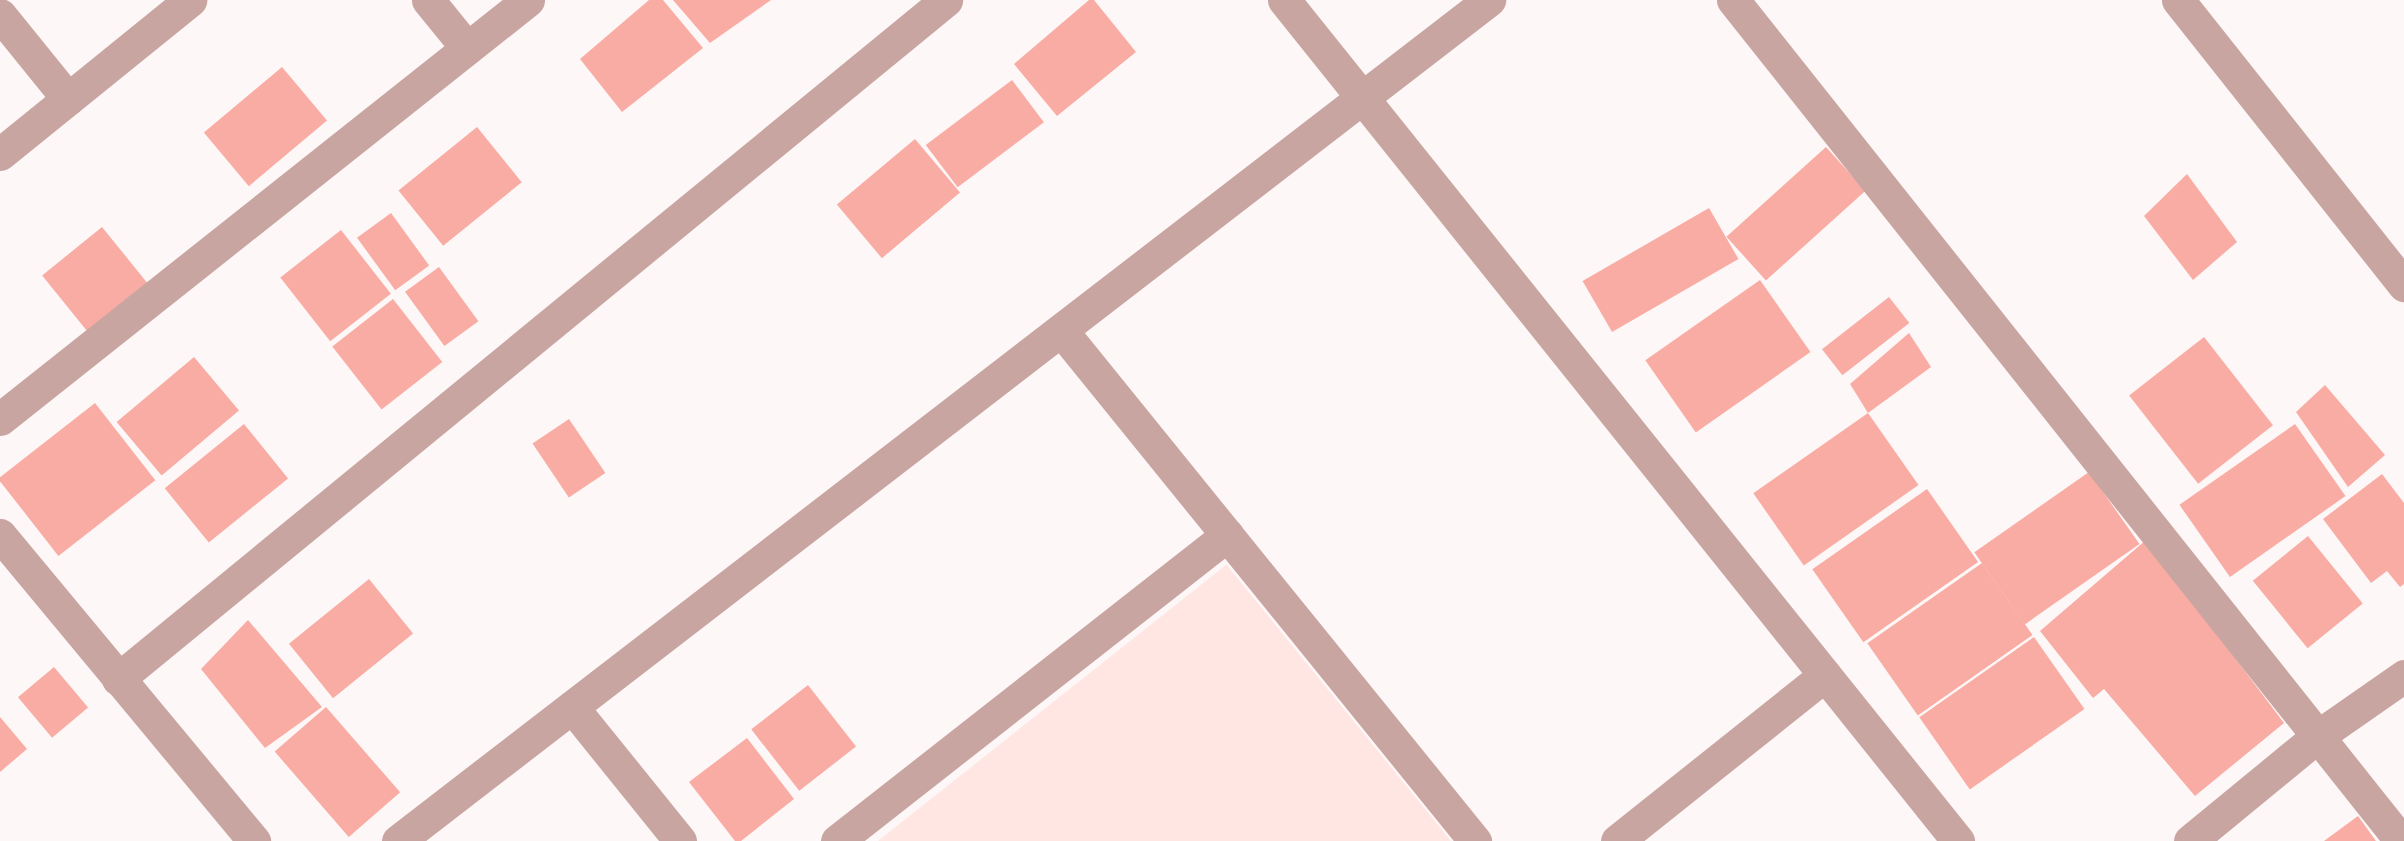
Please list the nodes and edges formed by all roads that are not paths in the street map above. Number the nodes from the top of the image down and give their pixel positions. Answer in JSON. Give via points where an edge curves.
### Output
{"nodes":[{"id":1,"x":190,"y":0,"type":"edge"},
{"id":2,"x":429,"y":0,"type":"edge"},
{"id":3,"x":528,"y":0,"type":"edge"},
{"id":4,"x":946,"y":0,"type":"edge"},
{"id":5,"x":1284,"y":0,"type":"edge"},
{"id":6,"x":1490,"y":0,"type":"edge"},
{"id":7,"x":1733,"y":0,"type":"edge"},
{"id":8,"x":2178,"y":0,"type":"edge"},
{"id":9,"x":0,"y":15,"type":"edge"},
{"id":10,"x":467,"y":48,"type":"junction"},
{"id":11,"x":1362,"y":98,"type":"junction"},
{"id":12,"x":68,"y":99,"type":"junction"},
{"id":13,"x":0,"y":154,"type":"edge"},
{"id":14,"x":2404,"y":285,"type":"edge"},
{"id":15,"x":1061,"y":330,"type":"junction"},
{"id":16,"x":0,"y":419,"type":"edge"},
{"id":17,"x":0,"y":535,"type":"edge"},
{"id":18,"x":1227,"y":535,"type":"junction"},
{"id":19,"x":1824,"y":675,"type":"junction"},
{"id":20,"x":2404,"y":676,"type":"edge"},
{"id":21,"x":118,"y":679,"type":"junction"},
{"id":22,"x":572,"y":707,"type":"junction"},
{"id":23,"x":2318,"y":736,"type":"junction"},
{"id":24,"x":254,"y":841,"type":"edge"},
{"id":25,"x":398,"y":841,"type":"edge"},
{"id":26,"x":680,"y":841,"type":"edge"},
{"id":27,"x":837,"y":841,"type":"edge"},
{"id":28,"x":1475,"y":841,"type":"edge"},
{"id":29,"x":1617,"y":841,"type":"edge"},
{"id":30,"x":1958,"y":841,"type":"edge"},
{"id":31,"x":2190,"y":841,"type":"edge"},
{"id":32,"x":2401,"y":841,"type":"edge"}],
"edges":[{"from":1,"to":12,"type":"street"},
{"from":2,"to":10,"type":"street"},
{"from":3,"to":10,"type":"street"},
{"from":4,"to":21,"type":"street"},
{"from":5,"to":11,"type":"street"},
{"from":6,"to":11,"type":"street"},
{"from":7,"to":23,"type":"street"},
{"from":8,"to":14,"type":"street"},
{"from":9,"to":12,"type":"street"},
{"from":10,"to":16,"type":"street"},
{"from":11,"to":15,"type":"street"},
{"from":11,"to":19,"type":"street"},
{"from":12,"to":13,"type":"street"},
{"from":15,"to":18,"type":"street"},
{"from":15,"to":22,"type":"street"},
{"from":17,"to":21,"type":"street"},
{"from":18,"to":27,"type":"street"},
{"from":18,"to":28,"type":"street"},
{"from":19,"to":29,"type":"street"},
{"from":19,"to":30,"type":"street"},
{"from":20,"to":23,"type":"street"},
{"from":21,"to":24,"type":"street"},
{"from":22,"to":25,"type":"street"},
{"from":22,"to":26,"type":"street"},
{"from":23,"to":31,"type":"street"},
{"from":23,"to":32,"type":"street"}]}
